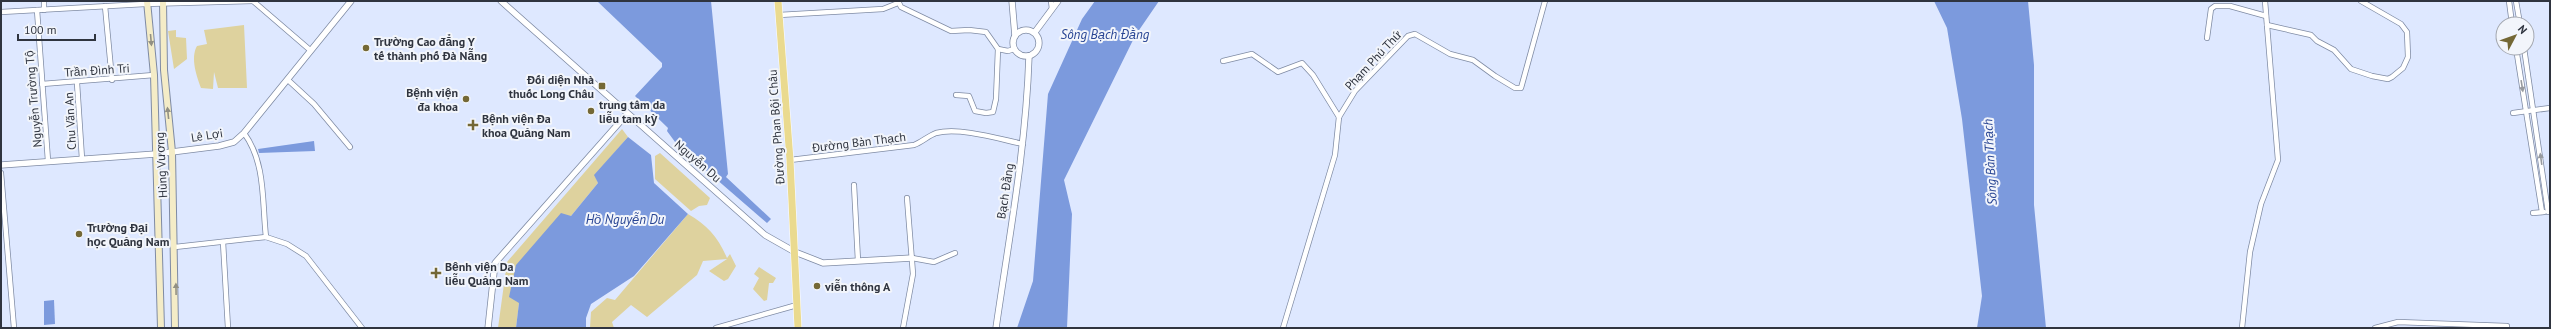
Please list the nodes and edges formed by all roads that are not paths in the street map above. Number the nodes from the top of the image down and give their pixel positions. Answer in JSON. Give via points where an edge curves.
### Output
{"nodes":[{"id":1,"x":44,"y":1,"type":"edge"},
{"id":2,"x":253,"y":1,"type":"edge"},
{"id":3,"x":351,"y":1,"type":"edge"},
{"id":4,"x":501,"y":1,"type":"edge"},
{"id":5,"x":778,"y":1,"type":"edge"},
{"id":6,"x":1012,"y":1,"type":"edge"},
{"id":7,"x":1051,"y":1,"type":"edge"},
{"id":8,"x":1058,"y":1,"type":"edge"},
{"id":9,"x":1545,"y":1,"type":"edge"},
{"id":10,"x":2265,"y":1,"type":"edge"},
{"id":11,"x":2361,"y":1,"type":"edge"},
{"id":12,"x":2509,"y":1,"type":"edge"},
{"id":13,"x":2516,"y":1,"type":"edge"},
{"id":14,"x":898,"y":2,"type":"edge"},
{"id":15,"x":148,"y":3,"type":"edge"},
{"id":16,"x":163,"y":3,"type":"edge"},
{"id":17,"x":104,"y":6,"type":"junction"},
{"id":18,"x":1052,"y":9,"type":"junction"},
{"id":19,"x":37,"y":10,"type":"junction"},
{"id":20,"x":44,"y":10,"type":"junction"},
{"id":21,"x":1,"y":12,"type":"edge"},
{"id":22,"x":779,"y":15,"type":"junction"},
{"id":23,"x":2266,"y":16,"type":"junction"},
{"id":24,"x":2511,"y":16,"type":"edge"},
{"id":25,"x":2519,"y":16,"type":"edge"},
{"id":26,"x":2267,"y":25,"type":"junction"},
{"id":27,"x":1035,"y":32,"type":"junction"},
{"id":28,"x":1015,"y":36,"type":"junction"},
{"id":29,"x":2207,"y":38,"type":"dead end"},
{"id":30,"x":998,"y":49,"type":"junction"},
{"id":31,"x":1014,"y":49,"type":"junction"},
{"id":32,"x":310,"y":50,"type":"junction"},
{"id":33,"x":1029,"y":56,"type":"junction"},
{"id":34,"x":2517,"y":56,"type":"edge"},
{"id":35,"x":2525,"y":56,"type":"edge"},
{"id":36,"x":1223,"y":61,"type":"dead end"},
{"id":37,"x":154,"y":76,"type":"junction"},
{"id":38,"x":112,"y":80,"type":"junction"},
{"id":39,"x":288,"y":80,"type":"junction"},
{"id":40,"x":77,"y":82,"type":"junction"},
{"id":41,"x":42,"y":84,"type":"junction"},
{"id":42,"x":956,"y":95,"type":"dead end"},
{"id":43,"x":2550,"y":108,"type":"edge"},
{"id":44,"x":2534,"y":110,"type":"junction"},
{"id":45,"x":2526,"y":111,"type":"junction"},
{"id":46,"x":2513,"y":113,"type":"dead end"},
{"id":47,"x":627,"y":114,"type":"junction"},
{"id":48,"x":1339,"y":117,"type":"junction"},
{"id":49,"x":244,"y":133,"type":"junction"},
{"id":50,"x":1023,"y":144,"type":"junction"},
{"id":51,"x":350,"y":147,"type":"dead end"},
{"id":52,"x":172,"y":152,"type":"junction"},
{"id":53,"x":156,"y":154,"type":"junction"},
{"id":54,"x":82,"y":159,"type":"junction"},
{"id":55,"x":790,"y":160,"type":"junction"},
{"id":56,"x":48,"y":161,"type":"junction"},
{"id":57,"x":1,"y":165,"type":"edge"},
{"id":58,"x":1,"y":173,"type":"edge"},
{"id":59,"x":854,"y":185,"type":"dead end"},
{"id":60,"x":907,"y":198,"type":"dead end"},
{"id":61,"x":2542,"y":212,"type":"junction"},
{"id":62,"x":2549,"y":212,"type":"edge"},
{"id":63,"x":2533,"y":213,"type":"dead end"},
{"id":64,"x":266,"y":237,"type":"junction"},
{"id":65,"x":222,"y":242,"type":"junction"},
{"id":66,"x":175,"y":247,"type":"junction"},
{"id":67,"x":795,"y":252,"type":"junction"},
{"id":68,"x":955,"y":254,"type":"dead end"},
{"id":69,"x":912,"y":258,"type":"junction"},
{"id":70,"x":858,"y":261,"type":"junction"},
{"id":71,"x":797,"y":305,"type":"junction"},
{"id":72,"x":734,"y":326,"type":"edge"},
{"id":73,"x":2507,"y":326,"type":"dead end"},
{"id":74,"x":14,"y":328,"type":"edge"},
{"id":75,"x":161,"y":328,"type":"edge"},
{"id":76,"x":175,"y":328,"type":"edge"},
{"id":77,"x":228,"y":328,"type":"edge"},
{"id":78,"x":362,"y":328,"type":"edge"},
{"id":79,"x":488,"y":328,"type":"edge"},
{"id":80,"x":716,"y":328,"type":"edge"},
{"id":81,"x":798,"y":328,"type":"edge"},
{"id":82,"x":903,"y":328,"type":"edge"},
{"id":83,"x":996,"y":328,"type":"edge"},
{"id":84,"x":1283,"y":328,"type":"edge"},
{"id":85,"x":2242,"y":328,"type":"edge"},
{"id":86,"x":2375,"y":328,"type":"edge"}],
"edges":[{"from":1,"to":20,"type":"street"},
{"from":2,"to":16,"type":"street"},
{"from":2,"to":32,"type":"street"},
{"from":3,"to":32,"type":"street","name":"Lê Lợi"},
{"from":4,"to":47,"type":"street","name":"Nguyễn Du"},
{"from":5,"to":22,"type":"main road","name":"Đường Phan Bội Châu"},
{"from":6,"to":28,"type":"street"},
{"from":7,"to":18,"type":"street"},
{"from":8,"to":18,"type":"street"},
{"from":9,"to":48,"type":"street","name":"Phạm Phú Thứ","via":[[1521,88],[1515,88],[1494,76],[1473,60],[1450,54],[1411,34],[1354,91]]},
{"from":10,"to":23,"type":"street"},
{"from":11,"to":26,"type":"street","via":[[2401,24],[2407,32],[2408,56],[2403,68],[2388,79],[2351,68],[2334,50],[2311,35]]},
{"from":12,"to":24,"type":"street"},
{"from":13,"to":25,"type":"street"},
{"from":14,"to":22,"type":"street","via":[[883,9]]},
{"from":14,"to":30,"type":"street","via":[[901,7],[951,31],[986,32]]},
{"from":15,"to":16,"type":"street"},
{"from":15,"to":17,"type":"street"},
{"from":15,"to":37,"type":"main road","name":"Hùng Vương","one_way":true},
{"from":52,"to":16,"type":"main road","name":"Hùng Vương","one_way":true,"via":[[164,70]]},
{"from":17,"to":20,"type":"street"},
{"from":17,"to":38,"type":"street"},
{"from":18,"to":27,"type":"street"},
{"from":19,"to":20,"type":"street"},
{"from":19,"to":21,"type":"street"},
{"from":19,"to":41,"type":"street","name":"Nguyễn Trường Tộ"},
{"from":22,"to":55,"type":"main road","name":"Đường Phan Bội Châu"},
{"from":23,"to":26,"type":"street"},
{"from":23,"to":29,"type":"street","via":[[2230,6],[2215,6],[2211,9]]},
{"from":26,"to":85,"type":"street","via":[[2278,160],[2261,204],[2250,252]]},
{"from":27,"to":28,"type":"street","via":[[1026,30]]},
{"from":27,"to":33,"type":"street","via":[[1040,40],[1039,48]]},
{"from":28,"to":31,"type":"street"},
{"from":30,"to":31,"type":"street"},
{"from":30,"to":42,"type":"street","via":[[996,99],[992,112],[975,110],[968,96]]},
{"from":31,"to":33,"type":"street","via":[[1020,55]]},
{"from":32,"to":39,"type":"street","name":"Lê Lợi"},
{"from":33,"to":50,"type":"street","name":"Bạch Đằng"},
{"from":34,"to":45,"type":"street","one_way":true},
{"from":35,"to":44,"type":"street"},
{"from":36,"to":48,"type":"street","via":[[1252,54],[1278,72],[1302,63],[1313,75]]},
{"from":37,"to":38,"type":"street","name":"Trần Đình Tri"},
{"from":37,"to":53,"type":"main road","name":"Hùng Vương"},
{"from":38,"to":40,"type":"street","name":"Trần Đình Tri"},
{"from":39,"to":49,"type":"street","name":"Lê Lợi"},
{"from":39,"to":51,"type":"street","via":[[314,104]]},
{"from":40,"to":41,"type":"street","name":"Trần Đình Tri"},
{"from":40,"to":54,"type":"street","name":"Chu Văn An"},
{"from":41,"to":56,"type":"street","name":"Nguyễn Trường Tộ"},
{"from":43,"to":44,"type":"street"},
{"from":44,"to":45,"type":"street"},
{"from":62,"to":44,"type":"street","one_way":true},
{"from":45,"to":46,"type":"street"},
{"from":45,"to":61,"type":"street"},
{"from":47,"to":67,"type":"street","name":"Nguyễn Du","via":[[765,235]]},
{"from":47,"to":79,"type":"street","via":[[495,263]]},
{"from":48,"to":84,"type":"street","name":"Phạm Phú Thứ","via":[[1335,155]]},
{"from":49,"to":52,"type":"street","name":"Lê Lợi","via":[[234,142],[219,146]]},
{"from":49,"to":64,"type":"street","via":[[251,142],[263,184],[262,204]]},
{"from":50,"to":55,"type":"street","name":"Đường Bàn Thạch","via":[[942,132],[914,146]]},
{"from":50,"to":83,"type":"street","name":"Bạch Đằng"},
{"from":52,"to":53,"type":"street","name":"Lê Lợi"},
{"from":52,"to":66,"type":"main road","name":"Hùng Vương"},
{"from":53,"to":54,"type":"street","name":"Lê Lợi"},
{"from":53,"to":75,"type":"main road","name":"Hùng Vương"},
{"from":54,"to":56,"type":"street","name":"Lê Lợi"},
{"from":55,"to":67,"type":"main road","name":"Đường Phan Bội Châu"},
{"from":56,"to":57,"type":"street","name":"Lê Lợi"},
{"from":58,"to":74,"type":"street"},
{"from":59,"to":70,"type":"street"},
{"from":60,"to":69,"type":"street"},
{"from":61,"to":62,"type":"street"},
{"from":61,"to":63,"type":"street"},
{"from":64,"to":65,"type":"street"},
{"from":64,"to":78,"type":"street","via":[[287,244],[306,256]]},
{"from":65,"to":66,"type":"street"},
{"from":65,"to":77,"type":"street"},
{"from":76,"to":66,"type":"main road","name":"Hùng Vương","one_way":true},
{"from":67,"to":70,"type":"street","name":"Nguyễn Du","via":[[823,263]]},
{"from":67,"to":71,"type":"main road","name":"Đường Phan Bội Châu"},
{"from":68,"to":69,"type":"street","via":[[934,262]]},
{"from":69,"to":70,"type":"street","name":"Nguyễn Du"},
{"from":69,"to":82,"type":"street","via":[[913,274]]},
{"from":71,"to":72,"type":"street"},
{"from":71,"to":81,"type":"main road","name":"Đường Phan Bội Châu"},
{"from":72,"to":80,"type":"street"},
{"from":73,"to":86,"type":"street","via":[[2398,322]]}]}
